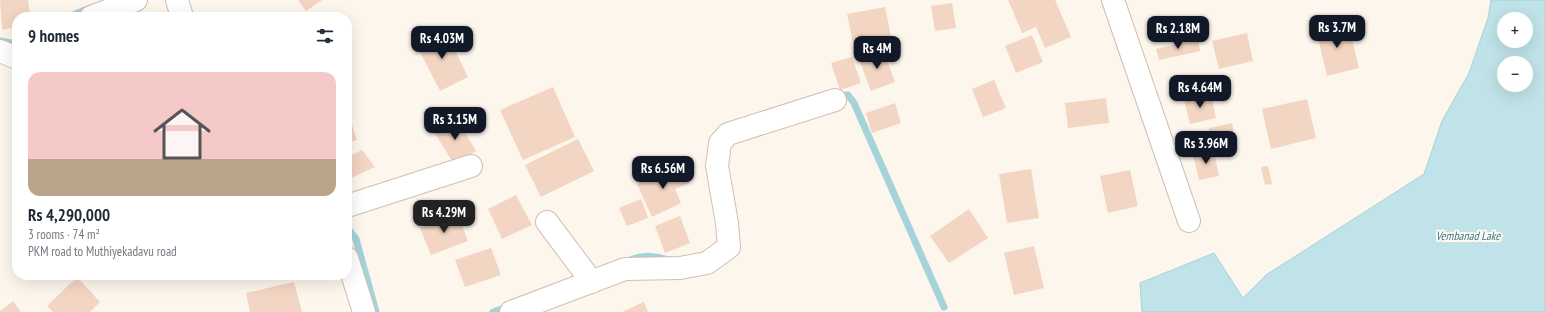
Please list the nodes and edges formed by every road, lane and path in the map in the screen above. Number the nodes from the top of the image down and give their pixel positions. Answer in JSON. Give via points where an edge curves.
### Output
{"nodes":[{"id":1,"x":136,"y":0,"type":"edge"},
{"id":2,"x":177,"y":0,"type":"edge"},
{"id":3,"x":1113,"y":0,"type":"edge"},
{"id":4,"x":104,"y":12,"type":"edge"},
{"id":5,"x":181,"y":12,"type":"edge"},
{"id":6,"x":0,"y":51,"type":"edge"},
{"id":7,"x":12,"y":56,"type":"edge"},
{"id":8,"x":835,"y":100,"type":"dead end"},
{"id":9,"x":471,"y":166,"type":"dead end"},
{"id":10,"x":352,"y":204,"type":"edge"},
{"id":11,"x":1189,"y":221,"type":"dead end"},
{"id":12,"x":547,"y":222,"type":"dead end"},
{"id":13,"x":352,"y":274,"type":"edge"},
{"id":14,"x":592,"y":282,"type":"junction"},
{"id":15,"x":364,"y":312,"type":"edge"},
{"id":16,"x":511,"y":312,"type":"edge"}],
"edges":[{"from":1,"to":4,"type":"street"},
{"from":2,"to":5,"type":"street"},
{"from":3,"to":11,"type":"street"},
{"from":6,"to":7,"type":"street"},
{"from":8,"to":14,"type":"street","via":[[728,134],[720,143],[718,166],[729,247],[707,263],[680,268],[625,269]]},
{"from":9,"to":10,"type":"street"},
{"from":12,"to":14,"type":"street"},
{"from":13,"to":15,"type":"street"},
{"from":14,"to":16,"type":"street"}]}
